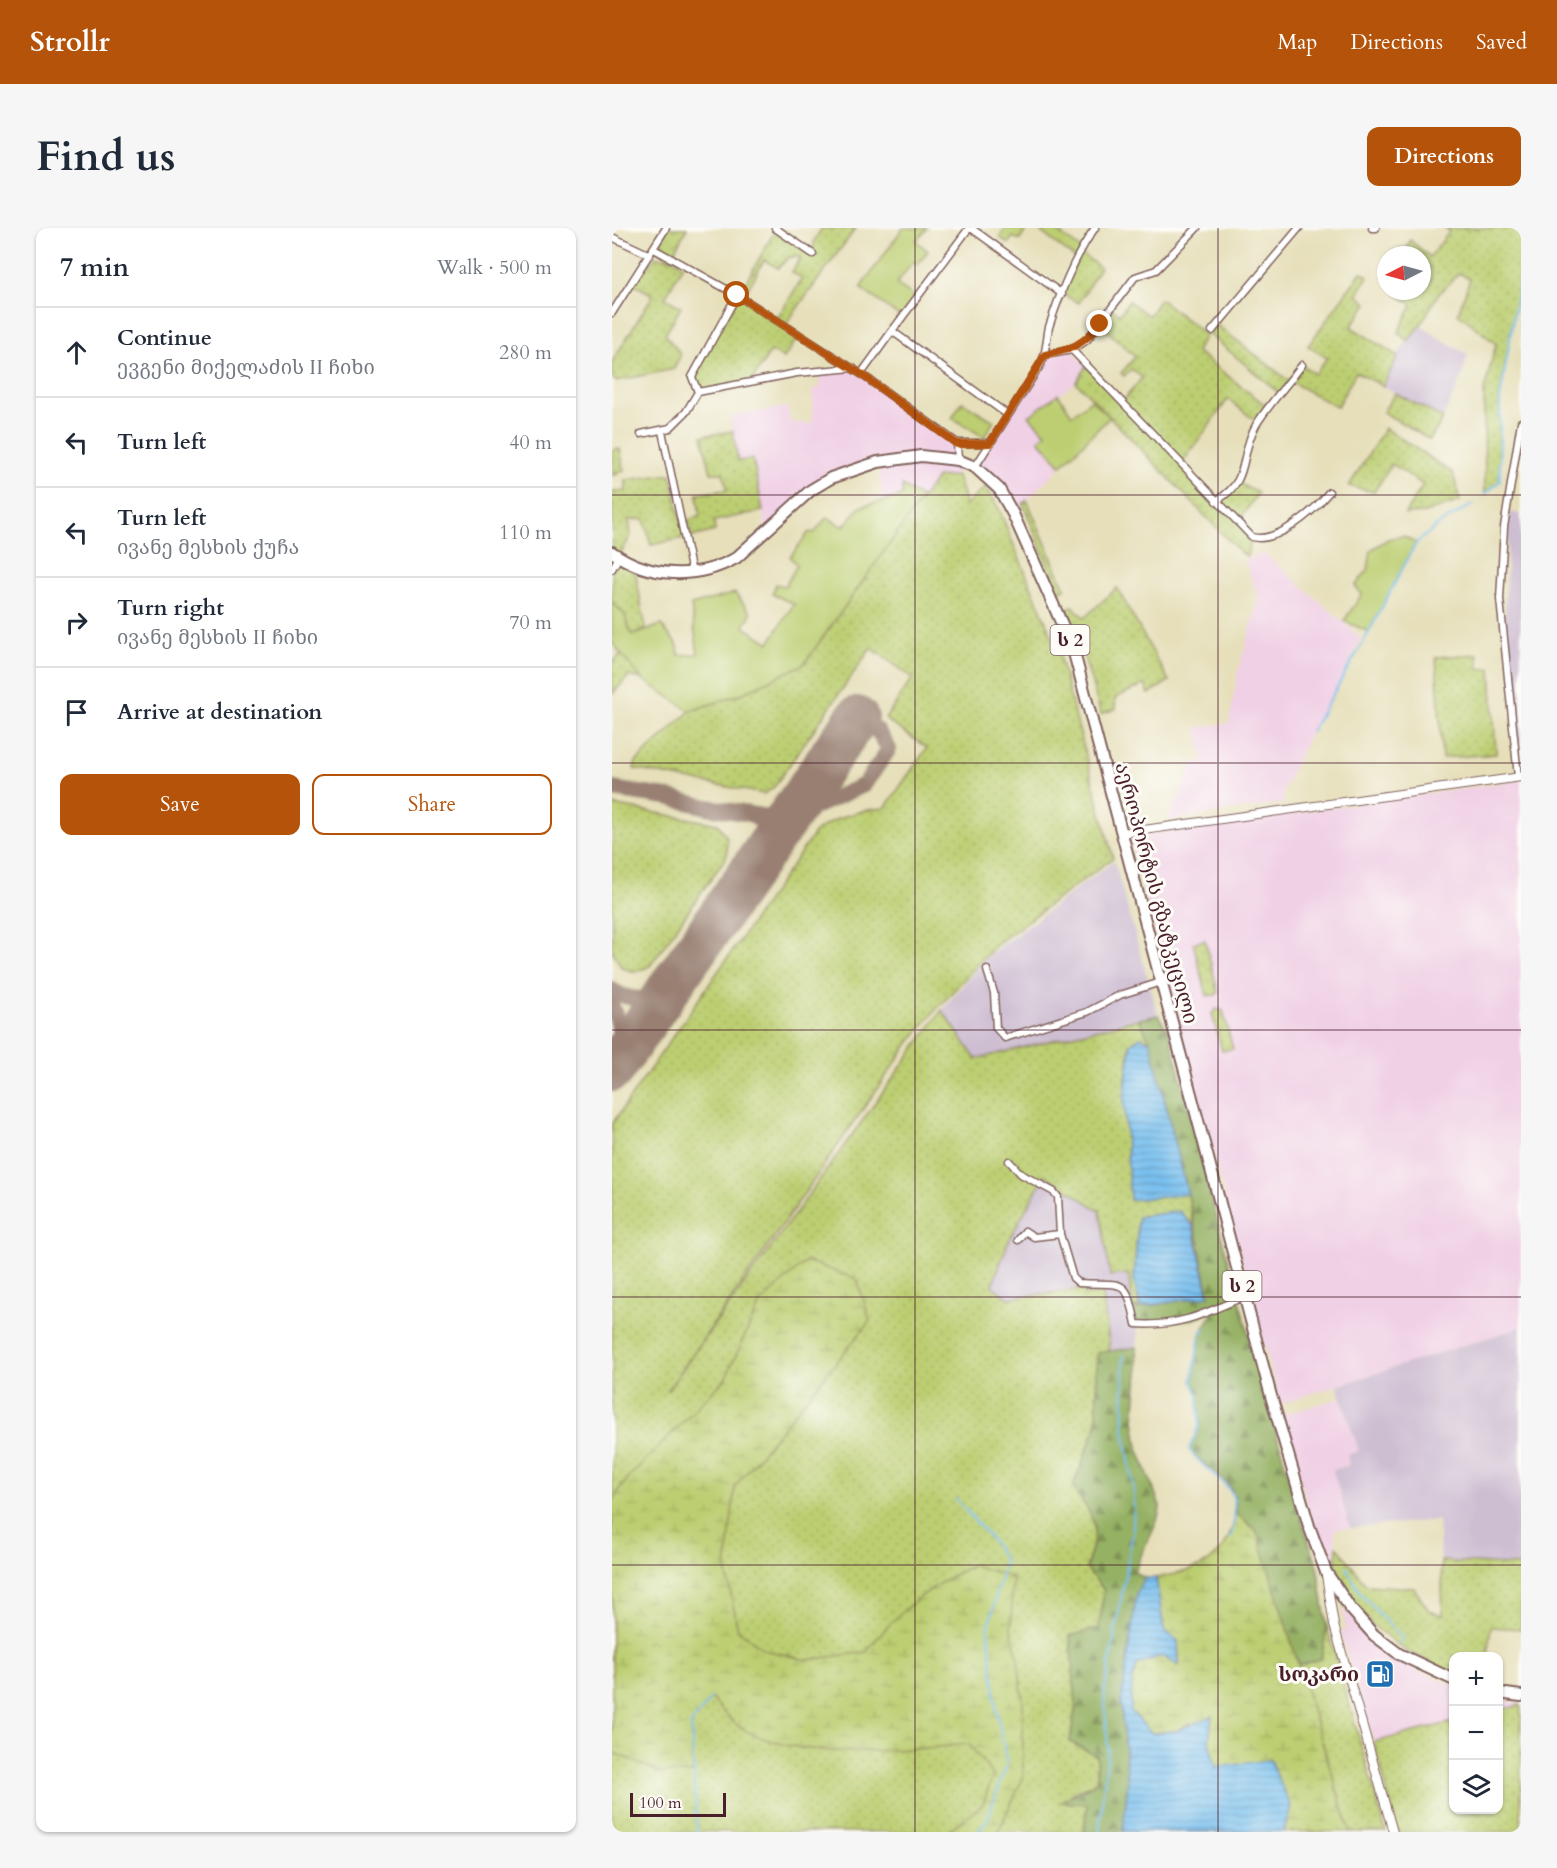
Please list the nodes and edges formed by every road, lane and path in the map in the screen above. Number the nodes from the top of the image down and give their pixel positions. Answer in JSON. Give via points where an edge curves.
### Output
{"nodes":[{"id":1,"x":666,"y":228,"type":"edge"},
{"id":2,"x":775,"y":228,"type":"edge"},
{"id":3,"x":970,"y":228,"type":"edge"},
{"id":4,"x":1095,"y":228,"type":"edge"},
{"id":5,"x":1197,"y":228,"type":"edge"},
{"id":6,"x":1299,"y":228,"type":"edge"},
{"id":7,"x":612,"y":237,"type":"edge"},
{"id":8,"x":652,"y":252,"type":"junction"},
{"id":9,"x":813,"y":254,"type":"dead end"},
{"id":10,"x":1062,"y":294,"type":"junction"},
{"id":11,"x":737,"y":295,"type":"junction"},
{"id":12,"x":612,"y":313,"type":"edge"},
{"id":13,"x":892,"y":331,"type":"junction"},
{"id":14,"x":1212,"y":331,"type":"dead end"},
{"id":15,"x":1072,"y":350,"type":"junction"},
{"id":16,"x":1045,"y":355,"type":"junction"},
{"id":17,"x":1302,"y":365,"type":"dead end"},
{"id":18,"x":853,"y":368,"type":"junction"},
{"id":19,"x":861,"y":374,"type":"junction"},
{"id":20,"x":698,"y":392,"type":"junction"},
{"id":21,"x":1008,"y":415,"type":"junction"},
{"id":22,"x":1521,"y":422,"type":"edge"},
{"id":23,"x":662,"y":431,"type":"junction"},
{"id":24,"x":641,"y":434,"type":"dead end"},
{"id":25,"x":1520,"y":436,"type":"edge"},
{"id":26,"x":990,"y":443,"type":"junction"},
{"id":27,"x":957,"y":444,"type":"junction"},
{"id":28,"x":958,"y":460,"type":"junction"},
{"id":29,"x":975,"y":467,"type":"junction"},
{"id":30,"x":1329,"y":492,"type":"dead end"},
{"id":31,"x":1216,"y":501,"type":"junction"},
{"id":32,"x":615,"y":554,"type":"edge"},
{"id":33,"x":612,"y":569,"type":"edge"},
{"id":34,"x":692,"y":573,"type":"junction"},
{"id":35,"x":1520,"y":777,"type":"edge"},
{"id":36,"x":1122,"y":833,"type":"junction"},
{"id":37,"x":987,"y":970,"type":"dead end"},
{"id":38,"x":1161,"y":982,"type":"junction"},
{"id":39,"x":1009,"y":1161,"type":"dead end"},
{"id":40,"x":1060,"y":1234,"type":"junction"},
{"id":41,"x":1018,"y":1239,"type":"dead end"},
{"id":42,"x":1245,"y":1296,"type":"junction"},
{"id":43,"x":1326,"y":1572,"type":"junction"},
{"id":44,"x":1449,"y":1679,"type":"edge"},
{"id":45,"x":1503,"y":1694,"type":"edge"},
{"id":46,"x":1521,"y":1696,"type":"edge"},
{"id":47,"x":1393,"y":1832,"type":"edge"}],
"edges":[{"from":1,"to":8,"type":"street"},
{"from":2,"to":9,"type":"street"},
{"from":3,"to":10,"type":"street"},
{"from":3,"to":13,"type":"street"},
{"from":4,"to":10,"type":"street"},
{"from":5,"to":15,"type":"street","via":[[1156,270],[1135,277],[1087,340]]},
{"from":6,"to":14,"type":"street"},
{"from":7,"to":8,"type":"street"},
{"from":8,"to":11,"type":"street"},
{"from":8,"to":12,"type":"street"},
{"from":10,"to":16,"type":"street","via":[[1049,329]]},
{"from":11,"to":18,"type":"street"},
{"from":11,"to":20,"type":"street","via":[[692,377]]},
{"from":13,"to":19,"type":"street"},
{"from":13,"to":21,"type":"street"},
{"from":15,"to":16,"type":"street"},
{"from":15,"to":31,"type":"street"},
{"from":16,"to":21,"type":"street"},
{"from":17,"to":31,"type":"street","via":[[1246,444],[1236,487]]},
{"from":18,"to":19,"type":"street"},
{"from":18,"to":20,"type":"street","via":[[797,373]]},
{"from":19,"to":27,"type":"street"},
{"from":20,"to":23,"type":"street","via":[[678,421]]},
{"from":21,"to":26,"type":"street"},
{"from":22,"to":25,"type":"street"},
{"from":23,"to":24,"type":"street"},
{"from":23,"to":34,"type":"street"},
{"from":25,"to":35,"type":"street","via":[[1504,527],[1500,599]]},
{"from":26,"to":27,"type":"street"},
{"from":26,"to":29,"type":"street"},
{"from":27,"to":28,"type":"street"},
{"from":28,"to":29,"type":"highway","name":"აეროპორტის გზატკეცილი","number":"ს 2"},
{"from":28,"to":34,"type":"highway","name":"აეროპორტის გზატკეცილი","number":"ს 2","via":[[900,457],[831,478],[811,490],[736,558],[722,566]]},
{"from":29,"to":36,"type":"highway","name":"აეროპორტის გზატკეცილი","number":"ს 2","via":[[993,481],[1014,514],[1060,615],[1073,649]]},
{"from":30,"to":31,"type":"street","via":[[1304,518],[1261,540],[1252,537]]},
{"from":32,"to":33,"type":"street"},
{"from":32,"to":34,"type":"highway","name":"აეროპორტის გზატკეცილი","number":"ს 2","via":[[649,570]]},
{"from":35,"to":36,"type":"street"},
{"from":36,"to":38,"type":"highway","name":"აეროპორტის გზატკეცილი","number":"ს 2"},
{"from":37,"to":38,"type":"street","via":[[994,993],[996,1028],[1005,1038],[1087,1012],[1120,995]]},
{"from":38,"to":42,"type":"highway","name":"აეროპორტის გზატკეცილი","number":"ს 2"},
{"from":39,"to":40,"type":"street","via":[[1021,1174],[1058,1197]]},
{"from":40,"to":41,"type":"street","via":[[1034,1237],[1026,1231]]},
{"from":40,"to":42,"type":"street","via":[[1073,1278],[1079,1283],[1121,1285],[1130,1293],[1136,1324],[1162,1326],[1194,1319]]},
{"from":42,"to":43,"type":"highway","name":"აეროპორტის გზატკეცილი","number":"ს 2","via":[[1309,1526]]},
{"from":43,"to":44,"type":"highway","name":"აეროპორტის გზატკეცილი","number":"ს 2","via":[[1374,1635],[1399,1654]]},
{"from":43,"to":47,"type":"street","via":[[1334,1624]]},
{"from":45,"to":46,"type":"highway"}]}
